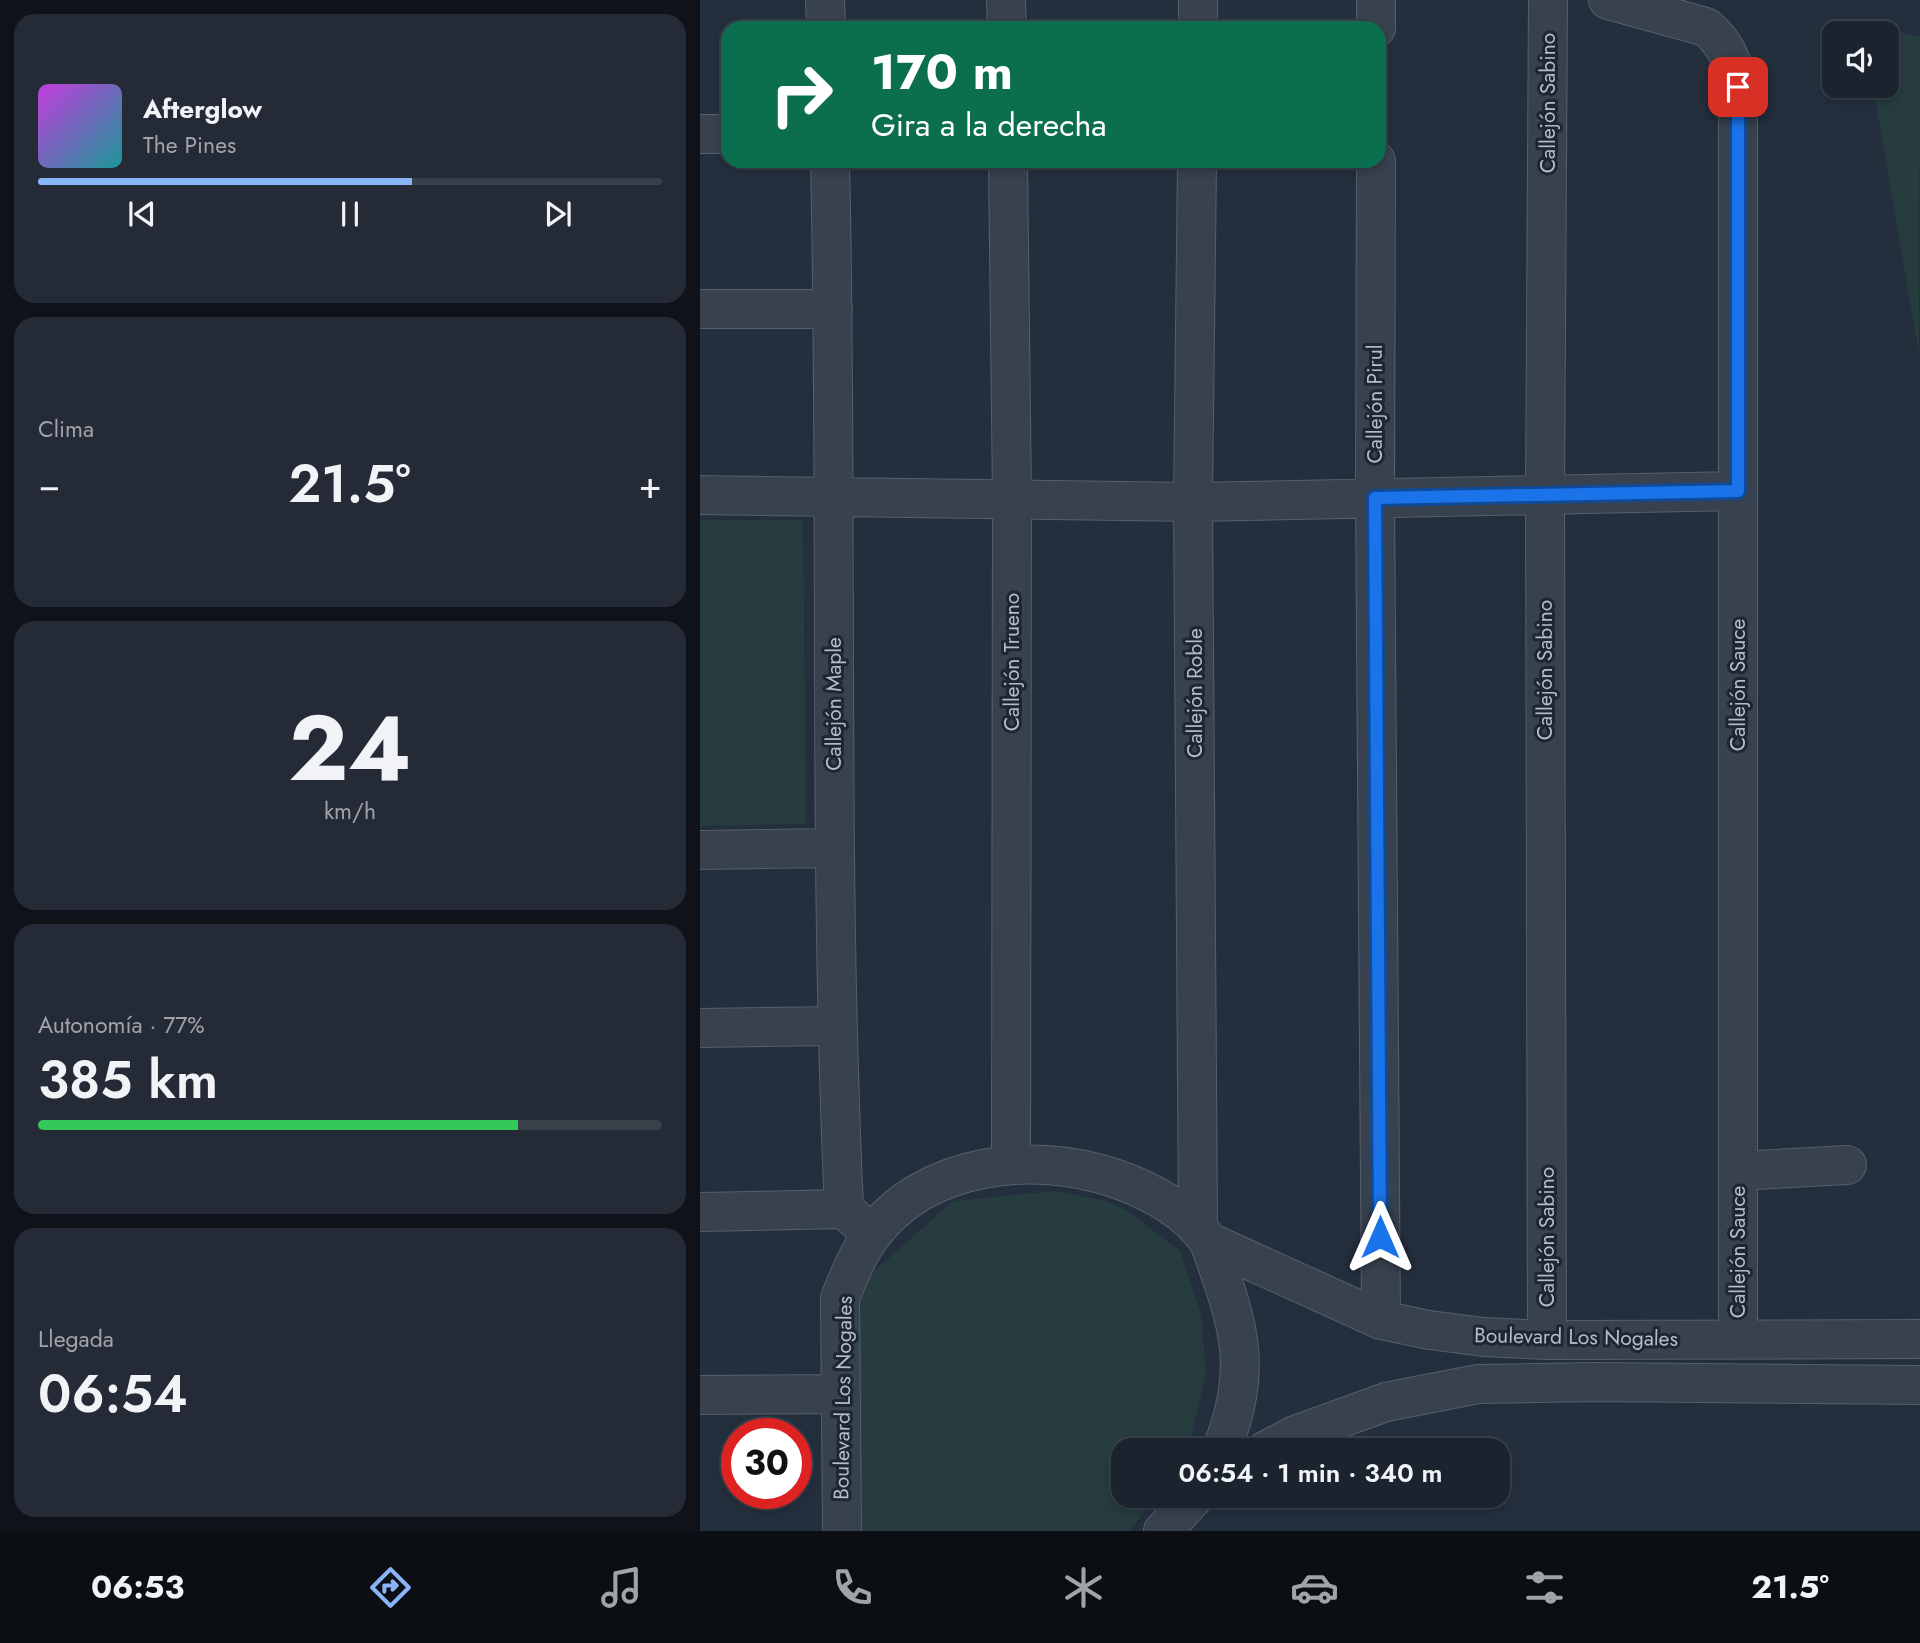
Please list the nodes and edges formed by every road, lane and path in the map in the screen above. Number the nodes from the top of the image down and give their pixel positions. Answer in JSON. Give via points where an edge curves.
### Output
{"nodes":[{"id":1,"x":825,"y":0,"type":"edge"},
{"id":2,"x":1006,"y":0,"type":"edge"},
{"id":3,"x":1198,"y":0,"type":"edge"},
{"id":4,"x":1376,"y":0,"type":"edge"},
{"id":5,"x":1548,"y":0,"type":"edge"},
{"id":6,"x":1608,"y":0,"type":"edge"},
{"id":7,"x":826,"y":21,"type":"edge"},
{"id":8,"x":1007,"y":21,"type":"edge"},
{"id":9,"x":1198,"y":21,"type":"edge"},
{"id":10,"x":1376,"y":21,"type":"edge"},
{"id":11,"x":700,"y":134,"type":"edge"},
{"id":12,"x":721,"y":134,"type":"edge"},
{"id":13,"x":830,"y":168,"type":"edge"},
{"id":14,"x":1008,"y":168,"type":"edge"},
{"id":15,"x":1197,"y":168,"type":"edge"},
{"id":16,"x":1376,"y":168,"type":"edge"},
{"id":17,"x":700,"y":309,"type":"edge"},
{"id":18,"x":833,"y":309,"type":"junction"},
{"id":19,"x":1738,"y":491,"type":"junction"},
{"id":20,"x":700,"y":495,"type":"edge"},
{"id":21,"x":1545,"y":495,"type":"junction"},
{"id":22,"x":834,"y":496,"type":"junction"},
{"id":23,"x":1375,"y":498,"type":"junction"},
{"id":24,"x":1012,"y":500,"type":"junction"},
{"id":25,"x":1193,"y":502,"type":"junction"},
{"id":26,"x":834,"y":848,"type":"junction"},
{"id":27,"x":700,"y":850,"type":"edge"},
{"id":28,"x":836,"y":1026,"type":"junction"},
{"id":29,"x":700,"y":1028,"type":"edge"},
{"id":30,"x":1011,"y":1164,"type":"junction"},
{"id":31,"x":1847,"y":1165,"type":"dead end"},
{"id":32,"x":1738,"y":1171,"type":"junction"},
{"id":33,"x":844,"y":1209,"type":"junction"},
{"id":34,"x":700,"y":1212,"type":"edge"},
{"id":35,"x":872,"y":1234,"type":"junction"},
{"id":36,"x":1203,"y":1234,"type":"junction"},
{"id":37,"x":1381,"y":1320,"type":"junction"},
{"id":38,"x":1738,"y":1339,"type":"junction"},
{"id":39,"x":1920,"y":1339,"type":"edge"},
{"id":40,"x":1547,"y":1340,"type":"junction"},
{"id":41,"x":1920,"y":1385,"type":"edge"},
{"id":42,"x":838,"y":1394,"type":"junction"},
{"id":43,"x":700,"y":1395,"type":"edge"},
{"id":44,"x":1225,"y":1438,"type":"edge"},
{"id":45,"x":1289,"y":1438,"type":"edge"},
{"id":46,"x":1184,"y":1508,"type":"edge"},
{"id":47,"x":842,"y":1531,"type":"edge"},
{"id":48,"x":1163,"y":1531,"type":"edge"}],
"edges":[{"from":1,"to":7,"type":"street"},
{"from":2,"to":8,"type":"street"},
{"from":3,"to":9,"type":"street"},
{"from":4,"to":10,"type":"street"},
{"from":5,"to":21,"type":"street","name":"Callejón Sabino"},
{"from":6,"to":19,"type":"street","name":"Callejón Sauce","via":[[1690,21],[1717,36],[1729,54],[1738,87]]},
{"from":11,"to":12,"type":"street"},
{"from":13,"to":18,"type":"street","name":"Callejón Maple"},
{"from":14,"to":24,"type":"street","name":"Callejón Trueno"},
{"from":15,"to":25,"type":"street","name":"Callejón Roble"},
{"from":16,"to":23,"type":"street","name":"Callejón Pirul"},
{"from":17,"to":18,"type":"street"},
{"from":18,"to":22,"type":"street","name":"Callejón Maple"},
{"from":19,"to":21,"type":"street"},
{"from":19,"to":32,"type":"street","name":"Callejón Sauce"},
{"from":20,"to":22,"type":"street"},
{"from":21,"to":23,"type":"street"},
{"from":21,"to":40,"type":"street","name":"Callejón Sabino"},
{"from":22,"to":24,"type":"street"},
{"from":22,"to":26,"type":"street","name":"Callejón Maple"},
{"from":23,"to":25,"type":"street"},
{"from":23,"to":37,"type":"street","name":"Callejón Pirul"},
{"from":24,"to":25,"type":"street"},
{"from":24,"to":30,"type":"street","name":"Callejón Trueno"},
{"from":25,"to":36,"type":"street","name":"Callejón Roble"},
{"from":26,"to":27,"type":"street"},
{"from":26,"to":28,"type":"street","name":"Callejón Maple"},
{"from":28,"to":29,"type":"street"},
{"from":28,"to":33,"type":"street","name":"Callejón Maple"},
{"from":30,"to":35,"type":"street","name":"Boulevard Los Nogales","via":[[977,1169],[945,1181],[904,1204]]},
{"from":30,"to":36,"type":"street","name":"Boulevard Los Nogales","via":[[1090,1170],[1130,1184],[1161,1199]]},
{"from":31,"to":32,"type":"street"},
{"from":32,"to":38,"type":"street","name":"Callejón Sauce"},
{"from":33,"to":34,"type":"street"},
{"from":33,"to":35,"type":"street"},
{"from":35,"to":42,"type":"street","name":"Boulevard Los Nogales","via":[[840,1297]]},
{"from":36,"to":37,"type":"street","name":"Boulevard Los Nogales"},
{"from":36,"to":44,"type":"street","via":[[1238,1333],[1242,1364],[1238,1400]]},
{"from":37,"to":40,"type":"street","name":"Boulevard Los Nogales","via":[[1483,1337]]},
{"from":38,"to":39,"type":"street","name":"Boulevard Los Nogales"},
{"from":38,"to":40,"type":"street","name":"Boulevard Los Nogales"},
{"from":41,"to":45,"type":"street","name":"Boulevard Los Nogales","via":[[1478,1384],[1386,1402]]},
{"from":42,"to":43,"type":"street"},
{"from":42,"to":47,"type":"street","name":"Boulevard Los Nogales"},
{"from":46,"to":48,"type":"street"}]}
